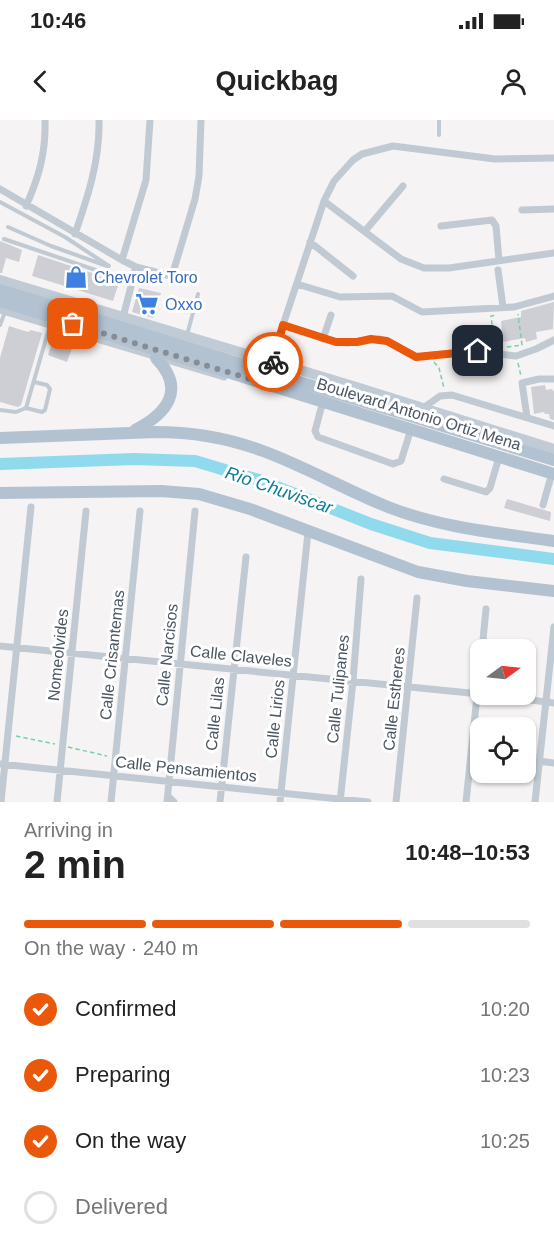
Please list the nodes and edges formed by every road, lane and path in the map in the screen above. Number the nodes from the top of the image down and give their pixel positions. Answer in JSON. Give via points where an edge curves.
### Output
{"nodes":[{"id":1,"x":45,"y":120,"type":"edge"},
{"id":2,"x":99,"y":120,"type":"edge"},
{"id":3,"x":150,"y":120,"type":"edge"},
{"id":4,"x":201,"y":120,"type":"edge"},
{"id":5,"x":439,"y":120,"type":"edge"},
{"id":6,"x":439,"y":135,"type":"dead end"},
{"id":7,"x":554,"y":158,"type":"edge"},
{"id":8,"x":403,"y":186,"type":"dead end"},
{"id":9,"x":0,"y":189,"type":"edge"},
{"id":10,"x":324,"y":201,"type":"junction"},
{"id":11,"x":0,"y":202,"type":"edge"},
{"id":12,"x":26,"y":206,"type":"junction"},
{"id":13,"x":554,"y":209,"type":"edge"},
{"id":14,"x":522,"y":210,"type":"dead end"},
{"id":15,"x":441,"y":226,"type":"dead end"},
{"id":16,"x":8,"y":227,"type":"dead end"},
{"id":17,"x":365,"y":231,"type":"junction"},
{"id":18,"x":75,"y":234,"type":"junction"},
{"id":19,"x":29,"y":236,"type":"junction"},
{"id":20,"x":4,"y":239,"type":"dead end"},
{"id":21,"x":309,"y":242,"type":"junction"},
{"id":22,"x":26,"y":246,"type":"junction"},
{"id":23,"x":554,"y":253,"type":"edge"},
{"id":24,"x":122,"y":260,"type":"junction"},
{"id":25,"x":499,"y":260,"type":"junction"},
{"id":26,"x":136,"y":267,"type":"junction"},
{"id":27,"x":498,"y":270,"type":"dead end"},
{"id":28,"x":172,"y":276,"type":"junction"},
{"id":29,"x":353,"y":276,"type":"dead end"},
{"id":30,"x":0,"y":280,"type":"edge"},
{"id":31,"x":191,"y":281,"type":"dead end"},
{"id":32,"x":131,"y":282,"type":"junction"},
{"id":33,"x":297,"y":284,"type":"junction"},
{"id":34,"x":198,"y":294,"type":"dead end"},
{"id":35,"x":554,"y":296,"type":"edge"},
{"id":36,"x":6,"y":299,"type":"edge"},
{"id":37,"x":503,"y":311,"type":"junction"},
{"id":38,"x":331,"y":315,"type":"dead end"},
{"id":39,"x":122,"y":322,"type":"junction"},
{"id":40,"x":0,"y":325,"type":"edge"},
{"id":41,"x":50,"y":325,"type":"junction"},
{"id":42,"x":283,"y":325,"type":"junction"},
{"id":43,"x":187,"y":336,"type":"junction"},
{"id":44,"x":323,"y":339,"type":"junction"},
{"id":45,"x":554,"y":340,"type":"edge"},
{"id":46,"x":495,"y":349,"type":"dead end"},
{"id":47,"x":429,"y":356,"type":"junction"},
{"id":48,"x":507,"y":356,"type":"junction"},
{"id":49,"x":516,"y":356,"type":"junction"},
{"id":50,"x":156,"y":358,"type":"junction"},
{"id":51,"x":270,"y":372,"type":"junction"},
{"id":52,"x":554,"y":379,"type":"edge"},
{"id":53,"x":34,"y":382,"type":"junction"},
{"id":54,"x":522,"y":383,"type":"junction"},
{"id":55,"x":446,"y":394,"type":"junction"},
{"id":56,"x":323,"y":401,"type":"junction"},
{"id":57,"x":26,"y":408,"type":"junction"},
{"id":58,"x":423,"y":408,"type":"junction"},
{"id":59,"x":0,"y":410,"type":"edge"},
{"id":60,"x":527,"y":417,"type":"junction"},
{"id":61,"x":554,"y":426,"type":"edge"},
{"id":62,"x":411,"y":429,"type":"junction"},
{"id":63,"x":130,"y":433,"type":"junction"},
{"id":64,"x":0,"y":438,"type":"edge"},
{"id":65,"x":554,"y":449,"type":"edge"},
{"id":66,"x":498,"y":457,"type":"junction"},
{"id":67,"x":554,"y":460,"type":"edge"},
{"id":68,"x":553,"y":473,"type":"edge"},
{"id":69,"x":444,"y":479,"type":"dead end"},
{"id":70,"x":0,"y":493,"type":"edge"},
{"id":71,"x":543,"y":505,"type":"dead end"},
{"id":72,"x":32,"y":507,"type":"dead end"},
{"id":73,"x":86,"y":511,"type":"dead end"},
{"id":74,"x":140,"y":511,"type":"dead end"},
{"id":75,"x":195,"y":511,"type":"dead end"},
{"id":76,"x":308,"y":532,"type":"junction"},
{"id":77,"x":554,"y":541,"type":"edge"},
{"id":78,"x":246,"y":558,"type":"dead end"},
{"id":79,"x":361,"y":579,"type":"dead end"},
{"id":80,"x":554,"y":591,"type":"edge"},
{"id":81,"x":417,"y":598,"type":"dead end"},
{"id":82,"x":486,"y":609,"type":"dead end"},
{"id":83,"x":554,"y":627,"type":"edge"},
{"id":84,"x":483,"y":639,"type":"edge"},
{"id":85,"x":0,"y":646,"type":"edge"},
{"id":86,"x":16,"y":647,"type":"junction"},
{"id":87,"x":72,"y":653,"type":"junction"},
{"id":88,"x":126,"y":658,"type":"junction"},
{"id":89,"x":180,"y":664,"type":"junction"},
{"id":90,"x":234,"y":669,"type":"junction"},
{"id":91,"x":293,"y":675,"type":"junction"},
{"id":92,"x":353,"y":681,"type":"junction"},
{"id":93,"x":409,"y":687,"type":"junction"},
{"id":94,"x":470,"y":693,"type":"edge"},
{"id":95,"x":536,"y":701,"type":"edge"},
{"id":96,"x":545,"y":702,"type":"junction"},
{"id":97,"x":554,"y":703,"type":"edge"},
{"id":98,"x":554,"y":763,"type":"edge"},
{"id":99,"x":3,"y":764,"type":"edge"},
{"id":100,"x":536,"y":765,"type":"edge"},
{"id":101,"x":539,"y":765,"type":"junction"},
{"id":102,"x":470,"y":769,"type":"edge"},
{"id":103,"x":60,"y":770,"type":"junction"},
{"id":104,"x":113,"y":776,"type":"junction"},
{"id":105,"x":169,"y":782,"type":"junction"},
{"id":106,"x":221,"y":787,"type":"junction"},
{"id":107,"x":281,"y":793,"type":"junction"},
{"id":108,"x":167,"y":799,"type":"edge"},
{"id":109,"x":340,"y":801,"type":"edge"},
{"id":110,"x":1,"y":802,"type":"edge"},
{"id":111,"x":57,"y":802,"type":"edge"},
{"id":112,"x":111,"y":802,"type":"edge"},
{"id":113,"x":174,"y":802,"type":"edge"},
{"id":114,"x":220,"y":802,"type":"edge"},
{"id":115,"x":280,"y":802,"type":"edge"},
{"id":116,"x":368,"y":802,"type":"edge"},
{"id":117,"x":396,"y":802,"type":"edge"},
{"id":118,"x":466,"y":802,"type":"edge"},
{"id":119,"x":535,"y":802,"type":"edge"}],
"edges":[{"from":1,"to":12,"type":"street","via":[[39,177]]},
{"from":2,"to":18,"type":"street","via":[[92,186]]},
{"from":3,"to":24,"type":"street","via":[[146,180]]},
{"from":4,"to":28,"type":"street","via":[[195,199]]},
{"from":5,"to":6,"type":"lane"},
{"from":7,"to":10,"type":"street","via":[[495,159],[393,146],[353,160],[341,171]]},
{"from":8,"to":17,"type":"street"},
{"from":9,"to":12,"type":"street"},
{"from":10,"to":17,"type":"street"},
{"from":10,"to":21,"type":"street"},
{"from":11,"to":19,"type":"lane","via":[[110,266]]},
{"from":12,"to":18,"type":"street"},
{"from":13,"to":14,"type":"street"},
{"from":15,"to":25,"type":"street","via":[[492,220]]},
{"from":16,"to":19,"type":"lane"},
{"from":17,"to":25,"type":"street","via":[[401,259],[424,268]]},
{"from":18,"to":24,"type":"street"},
{"from":19,"to":22,"type":"lane"},
{"from":20,"to":22,"type":"lane"},
{"from":21,"to":29,"type":"street"},
{"from":21,"to":33,"type":"street"},
{"from":22,"to":32,"type":"lane"},
{"from":23,"to":25,"type":"street"},
{"from":24,"to":26,"type":"street"},
{"from":26,"to":28,"type":"street"},
{"from":26,"to":32,"type":"street"},
{"from":27,"to":37,"type":"street"},
{"from":28,"to":31,"type":"street"},
{"from":30,"to":36,"type":"street","name":"Boulevard Antonio Ortiz Mena"},
{"from":32,"to":39,"type":"street"},
{"from":33,"to":37,"type":"street","via":[[340,297],[392,296],[422,312]]},
{"from":33,"to":42,"type":"street"},
{"from":34,"to":43,"type":"lane"},
{"from":35,"to":37,"type":"street"},
{"from":36,"to":39,"type":"main road","name":"Boulevard Antonio Ortiz Mena","via":[[41,297]]},
{"from":36,"to":40,"type":"lane"},
{"from":36,"to":41,"type":"street"},
{"from":36,"to":51,"type":"main road","name":"Boulevard Antonio Ortiz Mena"},
{"from":37,"to":46,"type":"path","via":[[491,316]]},
{"from":37,"to":48,"type":"path","via":[[518,313],[522,345],[507,347]]},
{"from":38,"to":44,"type":"street"},
{"from":39,"to":43,"type":"street","name":"Boulevard Antonio Ortiz Mena"},
{"from":39,"to":51,"type":"main road","name":"Boulevard Antonio Ortiz Mena"},
{"from":41,"to":50,"type":"street"},
{"from":41,"to":53,"type":"lane"},
{"from":42,"to":44,"type":"street"},
{"from":42,"to":51,"type":"street"},
{"from":43,"to":51,"type":"street","name":"Boulevard Antonio Ortiz Mena"},
{"from":44,"to":47,"type":"street","via":[[346,343],[380,339],[416,357]]},
{"from":45,"to":49,"type":"street"},
{"from":47,"to":48,"type":"street","via":[[470,351]]},
{"from":47,"to":55,"type":"path","via":[[439,368]]},
{"from":48,"to":49,"type":"street"},
{"from":49,"to":54,"type":"path"},
{"from":50,"to":51,"type":"street","via":[[255,385]]},
{"from":50,"to":63,"type":"main road","via":[[170,374],[171,398],[155,418]]},
{"from":51,"to":56,"type":"main road","name":"Boulevard Antonio Ortiz Mena"},
{"from":51,"to":58,"type":"street","name":"Boulevard Antonio Ortiz Mena"},
{"from":51,"to":67,"type":"main road","name":"Boulevard Antonio Ortiz Mena"},
{"from":52,"to":54,"type":"street"},
{"from":53,"to":57,"type":"lane"},
{"from":53,"to":57,"type":"lane","via":[[50,389],[45,410]]},
{"from":54,"to":60,"type":"street"},
{"from":55,"to":58,"type":"street"},
{"from":55,"to":60,"type":"street"},
{"from":56,"to":62,"type":"main road","name":"Boulevard Antonio Ortiz Mena"},
{"from":56,"to":62,"type":"street","via":[[315,431],[318,437],[393,464],[401,461]]},
{"from":57,"to":59,"type":"lane","via":[[16,412]]},
{"from":58,"to":65,"type":"street","name":"Boulevard Antonio Ortiz Mena"},
{"from":60,"to":61,"type":"street"},
{"from":62,"to":66,"type":"main road","name":"Boulevard Antonio Ortiz Mena"},
{"from":63,"to":64,"type":"main road"},
{"from":63,"to":77,"type":"main road","via":[[178,432],[217,437],[264,451],[419,518]]},
{"from":66,"to":68,"type":"main road","name":"Boulevard Antonio Ortiz Mena"},
{"from":66,"to":69,"type":"street","via":[[488,491]]},
{"from":68,"to":71,"type":"street"},
{"from":70,"to":76,"type":"main road","via":[[161,490],[199,494]]},
{"from":72,"to":86,"type":"street"},
{"from":73,"to":87,"type":"street","name":"Nomeolvides"},
{"from":74,"to":88,"type":"street","name":"Calle Crisantemas"},
{"from":75,"to":89,"type":"street","name":"Calle Narcisos"},
{"from":76,"to":80,"type":"main road","via":[[418,572]]},
{"from":76,"to":91,"type":"street","name":"Calle Lirios"},
{"from":78,"to":90,"type":"street","name":"Calle Lilas"},
{"from":79,"to":92,"type":"street","name":"Calle Tulipanes"},
{"from":81,"to":93,"type":"street","name":"Calle Estheres"},
{"from":82,"to":84,"type":"street"},
{"from":83,"to":96,"type":"street"},
{"from":85,"to":86,"type":"street","name":"Calle Claveles"},
{"from":86,"to":87,"type":"street","name":"Calle Claveles"},
{"from":86,"to":99,"type":"street"},
{"from":87,"to":88,"type":"street","name":"Calle Claveles"},
{"from":87,"to":103,"type":"street","name":"Nomeolvides"},
{"from":88,"to":89,"type":"street","name":"Calle Claveles"},
{"from":88,"to":104,"type":"street","name":"Calle Crisantemas"},
{"from":89,"to":90,"type":"street","name":"Calle Claveles"},
{"from":89,"to":105,"type":"street","name":"Calle Narcisos"},
{"from":90,"to":91,"type":"street","name":"Calle Claveles"},
{"from":90,"to":106,"type":"street","name":"Calle Lilas"},
{"from":91,"to":92,"type":"street","name":"Calle Claveles"},
{"from":91,"to":107,"type":"street","name":"Calle Lirios"},
{"from":92,"to":93,"type":"street","name":"Calle Claveles"},
{"from":92,"to":109,"type":"street","name":"Calle Tulipanes"},
{"from":93,"to":94,"type":"street","name":"Calle Claveles"},
{"from":93,"to":117,"type":"street","name":"Calle Estheres"},
{"from":95,"to":96,"type":"street","name":"Calle Claveles"},
{"from":96,"to":97,"type":"street","name":"Calle Claveles"},
{"from":96,"to":101,"type":"street"},
{"from":98,"to":101,"type":"street"},
{"from":99,"to":103,"type":"street","name":"Calle Pensamientos"},
{"from":99,"to":110,"type":"street"},
{"from":100,"to":101,"type":"street"},
{"from":101,"to":119,"type":"street"},
{"from":102,"to":118,"type":"street"},
{"from":103,"to":104,"type":"street","name":"Calle Pensamientos"},
{"from":103,"to":111,"type":"street","name":"Nomeolvides"},
{"from":104,"to":105,"type":"street","name":"Calle Pensamientos"},
{"from":104,"to":112,"type":"street","name":"Calle Crisantemas"},
{"from":105,"to":106,"type":"street","name":"Calle Pensamientos"},
{"from":105,"to":108,"type":"street","name":"Calle Narcisos"},
{"from":106,"to":107,"type":"street","name":"Calle Pensamientos"},
{"from":106,"to":114,"type":"street","name":"Calle Lilas"},
{"from":107,"to":109,"type":"street","name":"Calle Pensamientos"},
{"from":107,"to":115,"type":"street","name":"Calle Lirios"},
{"from":108,"to":113,"type":"street"},
{"from":109,"to":116,"type":"street","name":"Calle Pensamientos"}]}
